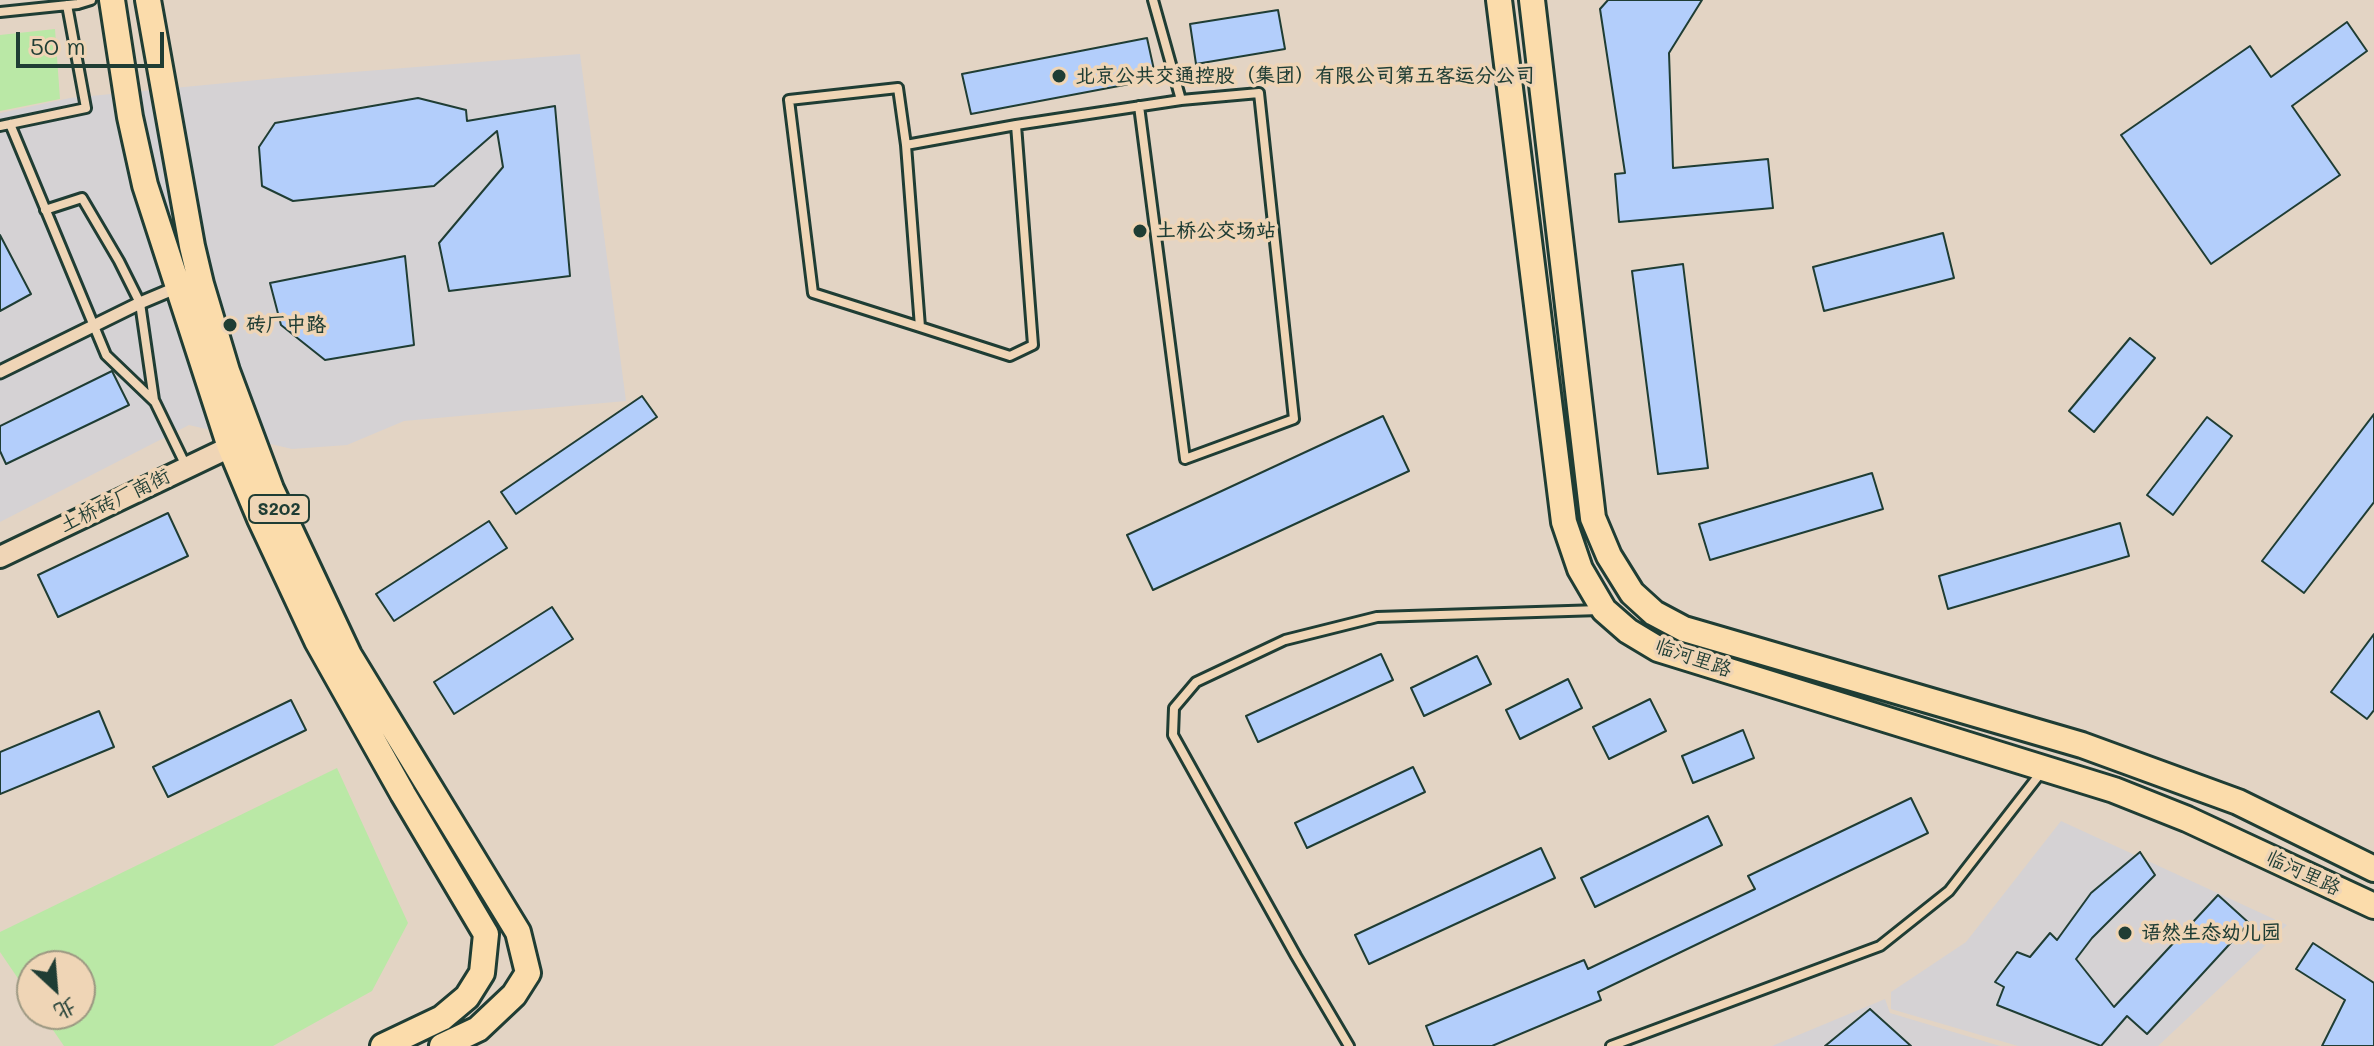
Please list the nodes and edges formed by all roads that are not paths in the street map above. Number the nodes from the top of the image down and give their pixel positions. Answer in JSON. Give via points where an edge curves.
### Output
{"nodes":[{"id":1,"x":91,"y":0,"type":"edge"},
{"id":2,"x":112,"y":0,"type":"edge"},
{"id":3,"x":148,"y":0,"type":"edge"},
{"id":4,"x":1153,"y":0,"type":"edge"},
{"id":5,"x":1499,"y":0,"type":"edge"},
{"id":6,"x":1532,"y":0,"type":"edge"},
{"id":7,"x":67,"y":5,"type":"junction"},
{"id":8,"x":0,"y":12,"type":"edge"},
{"id":9,"x":1181,"y":100,"type":"junction"},
{"id":10,"x":1139,"y":106,"type":"junction"},
{"id":11,"x":10,"y":124,"type":"junction"},
{"id":12,"x":1016,"y":125,"type":"junction"},
{"id":13,"x":0,"y":126,"type":"edge"},
{"id":14,"x":906,"y":145,"type":"junction"},
{"id":15,"x":45,"y":210,"type":"junction"},
{"id":16,"x":179,"y":287,"type":"junction"},
{"id":17,"x":140,"y":303,"type":"junction"},
{"id":18,"x":94,"y":326,"type":"junction"},
{"id":19,"x":920,"y":327,"type":"junction"},
{"id":20,"x":0,"y":372,"type":"edge"},
{"id":21,"x":154,"y":401,"type":"junction"},
{"id":22,"x":230,"y":447,"type":"junction"},
{"id":23,"x":186,"y":466,"type":"junction"},
{"id":24,"x":0,"y":557,"type":"edge"},
{"id":25,"x":1604,"y":610,"type":"junction"},
{"id":26,"x":2044,"y":770,"type":"junction"},
{"id":27,"x":2374,"y":869,"type":"edge"},
{"id":28,"x":2374,"y":906,"type":"edge"},
{"id":29,"x":383,"y":1046,"type":"edge"},
{"id":30,"x":442,"y":1046,"type":"edge"},
{"id":31,"x":1349,"y":1046,"type":"edge"},
{"id":32,"x":1611,"y":1046,"type":"edge"}],
"edges":[{"from":1,"to":7,"type":"lane"},
{"from":2,"to":16,"type":"main road","number":"S202","via":[[145,185]]},
{"from":3,"to":30,"type":"main road","number":"S202","via":[[201,284],[271,489],[349,655],[518,932],[528,973],[514,995],[478,1029]]},
{"from":4,"to":9,"type":"lane"},
{"from":5,"to":25,"type":"main road","name":"临河里路","via":[[1564,522],[1580,569]]},
{"from":6,"to":27,"type":"main road","name":"临河里路","via":[[1593,518],[1632,593],[1684,629],[2082,745],[2238,802]]},
{"from":7,"to":8,"type":"lane"},
{"from":7,"to":11,"type":"lane","via":[[86,108]]},
{"from":9,"to":10,"type":"lane"},
{"from":9,"to":10,"type":"lane","via":[[1259,93],[1294,419],[1185,459]]},
{"from":10,"to":12,"type":"lane"},
{"from":11,"to":13,"type":"lane"},
{"from":11,"to":15,"type":"lane"},
{"from":12,"to":14,"type":"lane"},
{"from":12,"to":19,"type":"lane","via":[[1033,345],[1010,356]]},
{"from":14,"to":19,"type":"lane"},
{"from":14,"to":19,"type":"lane","via":[[898,88],[789,100],[813,293]]},
{"from":15,"to":17,"type":"lane","via":[[82,198]]},
{"from":15,"to":18,"type":"lane"},
{"from":16,"to":17,"type":"street"},
{"from":16,"to":22,"type":"main road","number":"S202"},
{"from":17,"to":18,"type":"street"},
{"from":17,"to":21,"type":"lane"},
{"from":18,"to":20,"type":"street"},
{"from":18,"to":21,"type":"lane","via":[[106,355]]},
{"from":21,"to":23,"type":"lane"},
{"from":22,"to":23,"type":"street","name":"土桥砖厂南街"},
{"from":22,"to":29,"type":"main road","number":"S202","via":[[317,641],[486,934],[482,973],[467,997],[442,1018]]},
{"from":23,"to":24,"type":"street","name":"土桥砖厂南街"},
{"from":25,"to":26,"type":"main road","name":"临河里路","via":[[1658,649]]},
{"from":25,"to":31,"type":"lane","via":[[1377,617],[1285,640],[1196,682],[1174,708],[1173,735]]},
{"from":26,"to":28,"type":"main road","name":"临河里路","via":[[2187,819]]},
{"from":26,"to":32,"type":"lane","via":[[1949,891],[1880,946]]}]}
